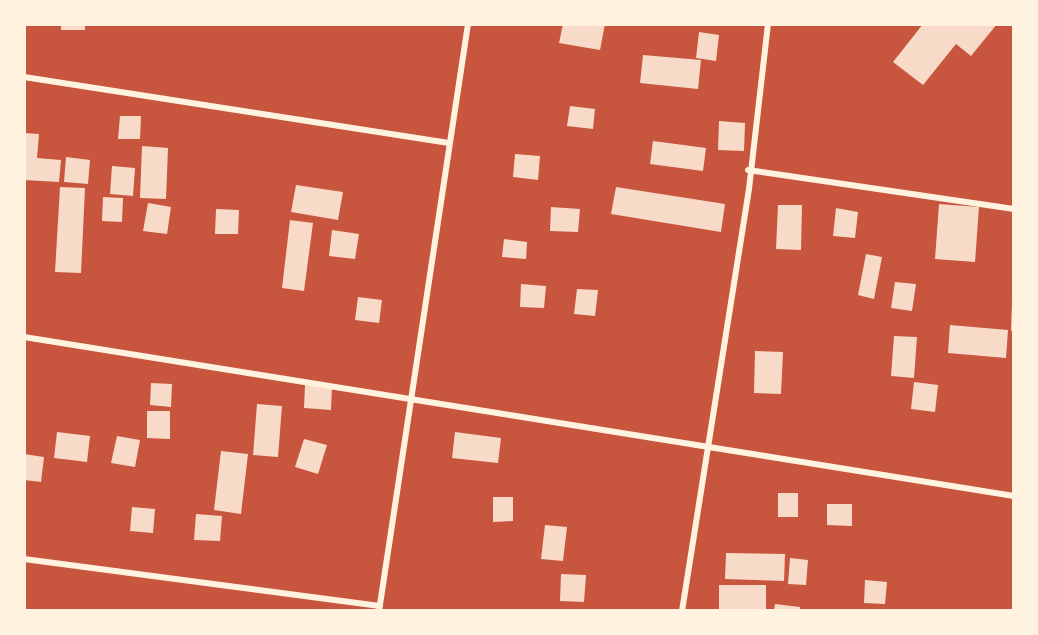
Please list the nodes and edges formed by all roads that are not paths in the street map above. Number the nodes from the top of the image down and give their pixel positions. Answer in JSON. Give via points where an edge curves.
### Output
{"nodes":[{"id":1,"x":468,"y":24,"type":"edge"},
{"id":2,"x":768,"y":24,"type":"edge"},
{"id":3,"x":24,"y":77,"type":"edge"},
{"id":4,"x":449,"y":143,"type":"junction"},
{"id":5,"x":749,"y":170,"type":"junction"},
{"id":6,"x":1014,"y":209,"type":"edge"},
{"id":7,"x":24,"y":338,"type":"edge"},
{"id":8,"x":411,"y":399,"type":"junction"},
{"id":9,"x":708,"y":447,"type":"junction"},
{"id":10,"x":1014,"y":496,"type":"edge"},
{"id":11,"x":24,"y":559,"type":"edge"},
{"id":12,"x":379,"y":608,"type":"edge"},
{"id":13,"x":682,"y":611,"type":"edge"}],
"edges":[{"from":1,"to":4,"type":"street"},
{"from":2,"to":5,"type":"street"},
{"from":3,"to":4,"type":"street"},
{"from":4,"to":8,"type":"street"},
{"from":5,"to":6,"type":"street"},
{"from":5,"to":9,"type":"street"},
{"from":7,"to":8,"type":"street"},
{"from":8,"to":9,"type":"street"},
{"from":8,"to":12,"type":"street"},
{"from":9,"to":10,"type":"street"},
{"from":9,"to":13,"type":"street"},
{"from":11,"to":12,"type":"street"}]}
